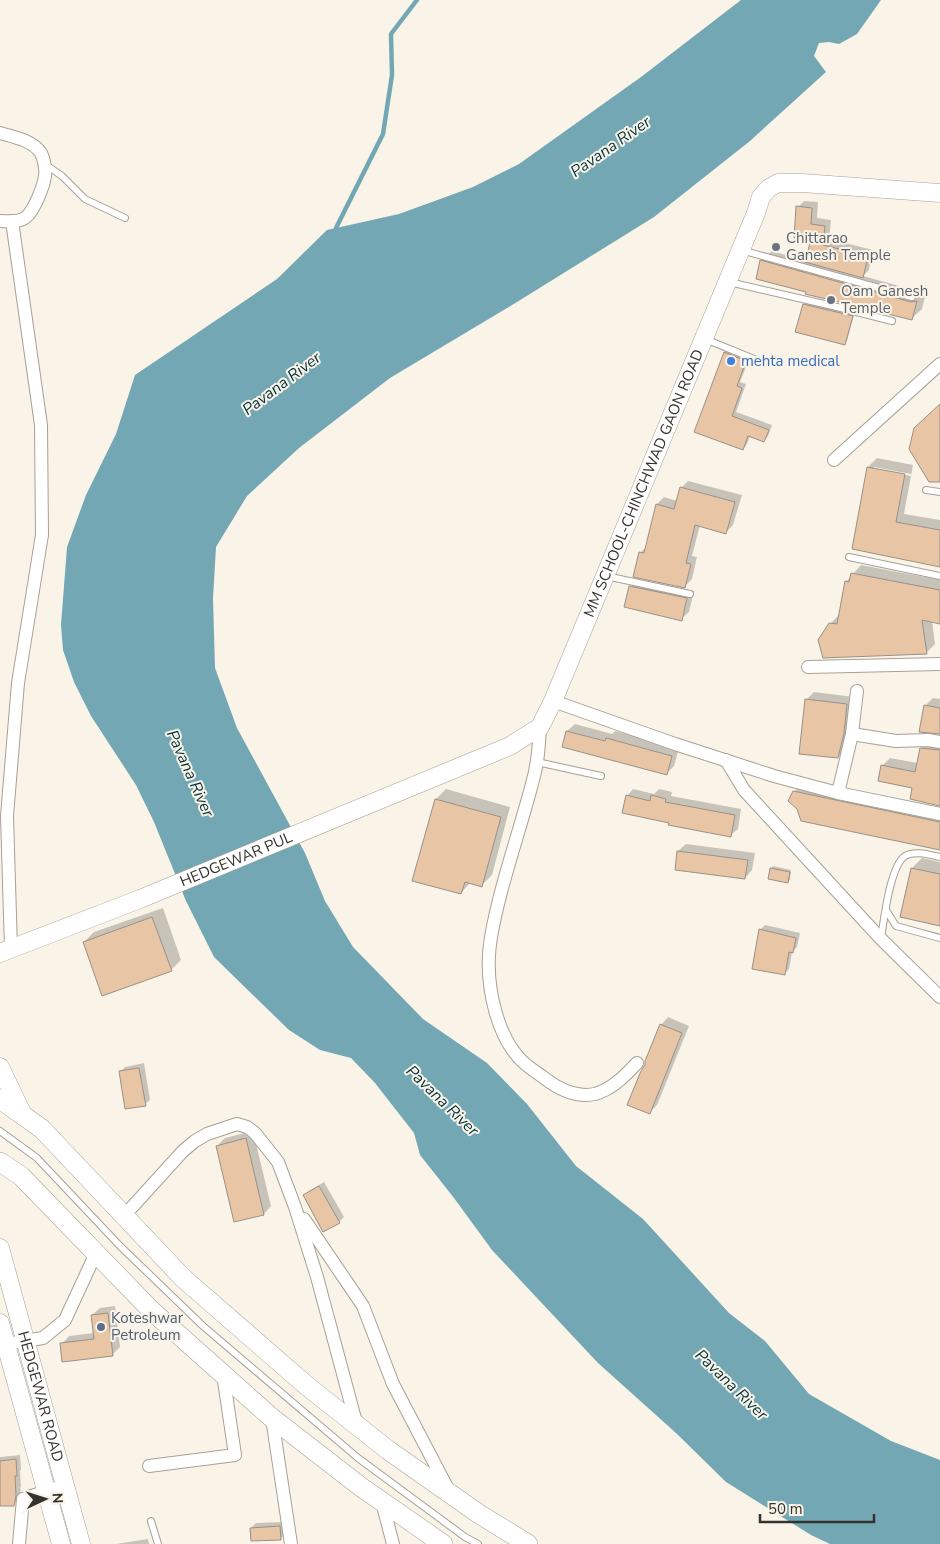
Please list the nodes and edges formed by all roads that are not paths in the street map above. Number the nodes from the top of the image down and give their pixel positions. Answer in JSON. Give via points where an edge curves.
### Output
{"nodes":[{"id":1,"x":0,"y":133,"type":"edge"},
{"id":2,"x":44,"y":164,"type":"junction"},
{"id":3,"x":940,"y":193,"type":"edge"},
{"id":4,"x":124,"y":218,"type":"dead end"},
{"id":5,"x":6,"y":221,"type":"edge"},
{"id":6,"x":740,"y":250,"type":"junction"},
{"id":7,"x":727,"y":281,"type":"junction"},
{"id":8,"x":912,"y":297,"type":"dead end"},
{"id":9,"x":892,"y":322,"type":"dead end"},
{"id":10,"x":703,"y":339,"type":"junction"},
{"id":11,"x":764,"y":363,"type":"dead end"},
{"id":12,"x":940,"y":364,"type":"edge"},
{"id":13,"x":834,"y":460,"type":"dead end"},
{"id":14,"x":926,"y":490,"type":"dead end"},
{"id":15,"x":940,"y":492,"type":"edge"},
{"id":16,"x":849,"y":556,"type":"dead end"},
{"id":17,"x":605,"y":575,"type":"junction"},
{"id":18,"x":940,"y":576,"type":"edge"},
{"id":19,"x":690,"y":594,"type":"dead end"},
{"id":20,"x":940,"y":664,"type":"edge"},
{"id":21,"x":808,"y":667,"type":"dead end"},
{"id":22,"x":857,"y":691,"type":"dead end"},
{"id":23,"x":553,"y":701,"type":"junction"},
{"id":24,"x":540,"y":727,"type":"junction"},
{"id":25,"x":852,"y":734,"type":"junction"},
{"id":26,"x":940,"y":742,"type":"edge"},
{"id":27,"x":726,"y":760,"type":"junction"},
{"id":28,"x":536,"y":762,"type":"junction"},
{"id":29,"x":601,"y":776,"type":"dead end"},
{"id":30,"x":838,"y":793,"type":"junction"},
{"id":31,"x":940,"y":814,"type":"edge"},
{"id":32,"x":940,"y":857,"type":"edge"},
{"id":33,"x":886,"y":910,"type":"junction"},
{"id":34,"x":940,"y":938,"type":"edge"},
{"id":35,"x":881,"y":939,"type":"junction"},
{"id":36,"x":5,"y":951,"type":"edge"},
{"id":37,"x":940,"y":997,"type":"edge"},
{"id":38,"x":638,"y":1064,"type":"dead end"},
{"id":39,"x":0,"y":1067,"type":"edge"},
{"id":40,"x":0,"y":1099,"type":"edge"},
{"id":41,"x":22,"y":1115,"type":"junction"},
{"id":42,"x":0,"y":1131,"type":"edge"},
{"id":43,"x":0,"y":1162,"type":"edge"},
{"id":44,"x":295,"y":1206,"type":"junction"},
{"id":45,"x":124,"y":1216,"type":"junction"},
{"id":46,"x":0,"y":1248,"type":"edge"},
{"id":47,"x":96,"y":1253,"type":"junction"},
{"id":48,"x":0,"y":1323,"type":"edge"},
{"id":49,"x":25,"y":1341,"type":"junction"},
{"id":50,"x":6,"y":1344,"type":"junction"},
{"id":51,"x":223,"y":1374,"type":"junction"},
{"id":52,"x":272,"y":1418,"type":"junction"},
{"id":53,"x":357,"y":1426,"type":"junction"},
{"id":54,"x":149,"y":1466,"type":"dead end"},
{"id":55,"x":65,"y":1485,"type":"junction"},
{"id":56,"x":46,"y":1491,"type":"junction"},
{"id":57,"x":451,"y":1494,"type":"junction"},
{"id":58,"x":382,"y":1502,"type":"junction"},
{"id":59,"x":152,"y":1521,"type":"dead end"},
{"id":60,"x":19,"y":1544,"type":"edge"},
{"id":61,"x":60,"y":1544,"type":"edge"},
{"id":62,"x":81,"y":1544,"type":"edge"},
{"id":63,"x":158,"y":1544,"type":"edge"},
{"id":64,"x":291,"y":1544,"type":"edge"},
{"id":65,"x":393,"y":1544,"type":"edge"},
{"id":66,"x":443,"y":1544,"type":"edge"},
{"id":67,"x":478,"y":1544,"type":"edge"},
{"id":68,"x":528,"y":1544,"type":"edge"}],
"edges":[{"from":1,"to":2,"type":"street","via":[[27,141],[40,153]]},
{"from":2,"to":4,"type":"lane","via":[[62,176],[85,199]]},
{"from":2,"to":5,"type":"street","via":[[45,176],[27,217]]},
{"from":3,"to":6,"type":"main road","name":"MM SCHOOL-CHINCHWAD GAON ROAD","via":[[778,183],[761,198]]},
{"from":5,"to":36,"type":"street","via":[[41,425],[42,535],[18,683],[7,816]]},
{"from":6,"to":7,"type":"main road","name":"MM SCHOOL-CHINCHWAD GAON ROAD"},
{"from":6,"to":8,"type":"lane"},
{"from":7,"to":9,"type":"lane"},
{"from":7,"to":10,"type":"main road","name":"MM SCHOOL-CHINCHWAD GAON ROAD"},
{"from":10,"to":11,"type":"lane"},
{"from":10,"to":17,"type":"main road","name":"MM SCHOOL-CHINCHWAD GAON ROAD"},
{"from":12,"to":13,"type":"street"},
{"from":14,"to":15,"type":"lane"},
{"from":16,"to":18,"type":"lane"},
{"from":17,"to":19,"type":"lane"},
{"from":17,"to":23,"type":"main road","name":"MM SCHOOL-CHINCHWAD GAON ROAD"},
{"from":20,"to":21,"type":"street"},
{"from":22,"to":25,"type":"street"},
{"from":23,"to":24,"type":"main road","name":"MM SCHOOL-CHINCHWAD GAON ROAD"},
{"from":23,"to":27,"type":"street"},
{"from":24,"to":28,"type":"street"},
{"from":24,"to":36,"type":"main road","name":"HEDGEWAR PUL","via":[[510,746],[140,899]]},
{"from":25,"to":26,"type":"street","via":[[896,741]]},
{"from":25,"to":30,"type":"street"},
{"from":27,"to":30,"type":"street"},
{"from":27,"to":35,"type":"street","via":[[744,790]]},
{"from":28,"to":29,"type":"lane"},
{"from":28,"to":38,"type":"street","via":[[490,939],[488,974],[494,1012],[521,1060],[554,1086],[573,1095],[596,1094]]},
{"from":30,"to":31,"type":"street"},
{"from":32,"to":33,"type":"lane","via":[[924,854],[905,856],[892,879]]},
{"from":33,"to":34,"type":"lane","via":[[896,926]]},
{"from":33,"to":35,"type":"lane"},
{"from":35,"to":37,"type":"street"},
{"from":39,"to":41,"type":"main road"},
{"from":40,"to":41,"type":"main road"},
{"from":41,"to":45,"type":"main road","via":[[42,1129]]},
{"from":42,"to":67,"type":"lane","via":[[37,1158],[202,1326],[358,1458]]},
{"from":43,"to":47,"type":"main road","via":[[21,1176]]},
{"from":44,"to":45,"type":"street","via":[[278,1162],[255,1134],[237,1124],[195,1141]]},
{"from":44,"to":53,"type":"street"},
{"from":44,"to":57,"type":"street","via":[[363,1306],[393,1384]]},
{"from":45,"to":53,"type":"main road","via":[[183,1278]]},
{"from":46,"to":49,"type":"main road","name":"HEDGEWAR ROAD"},
{"from":47,"to":49,"type":"street","via":[[66,1320],[43,1338]]},
{"from":47,"to":51,"type":"main road","via":[[152,1311]]},
{"from":48,"to":50,"type":"main road","name":"HEDGEWAR ROAD"},
{"from":49,"to":50,"type":"street"},
{"from":49,"to":55,"type":"main road","name":"HEDGEWAR ROAD"},
{"from":50,"to":56,"type":"main road","name":"HEDGEWAR ROAD"},
{"from":51,"to":52,"type":"main road"},
{"from":51,"to":54,"type":"street","via":[[235,1455]]},
{"from":52,"to":58,"type":"main road"},
{"from":52,"to":64,"type":"street"},
{"from":53,"to":57,"type":"main road"},
{"from":55,"to":56,"type":"street"},
{"from":55,"to":62,"type":"main road","name":"HEDGEWAR ROAD"},
{"from":56,"to":60,"type":"street","via":[[23,1500]]},
{"from":56,"to":61,"type":"main road","name":"HEDGEWAR ROAD"},
{"from":57,"to":68,"type":"main road"},
{"from":58,"to":65,"type":"street"},
{"from":58,"to":66,"type":"main road"},
{"from":59,"to":63,"type":"lane"}]}
